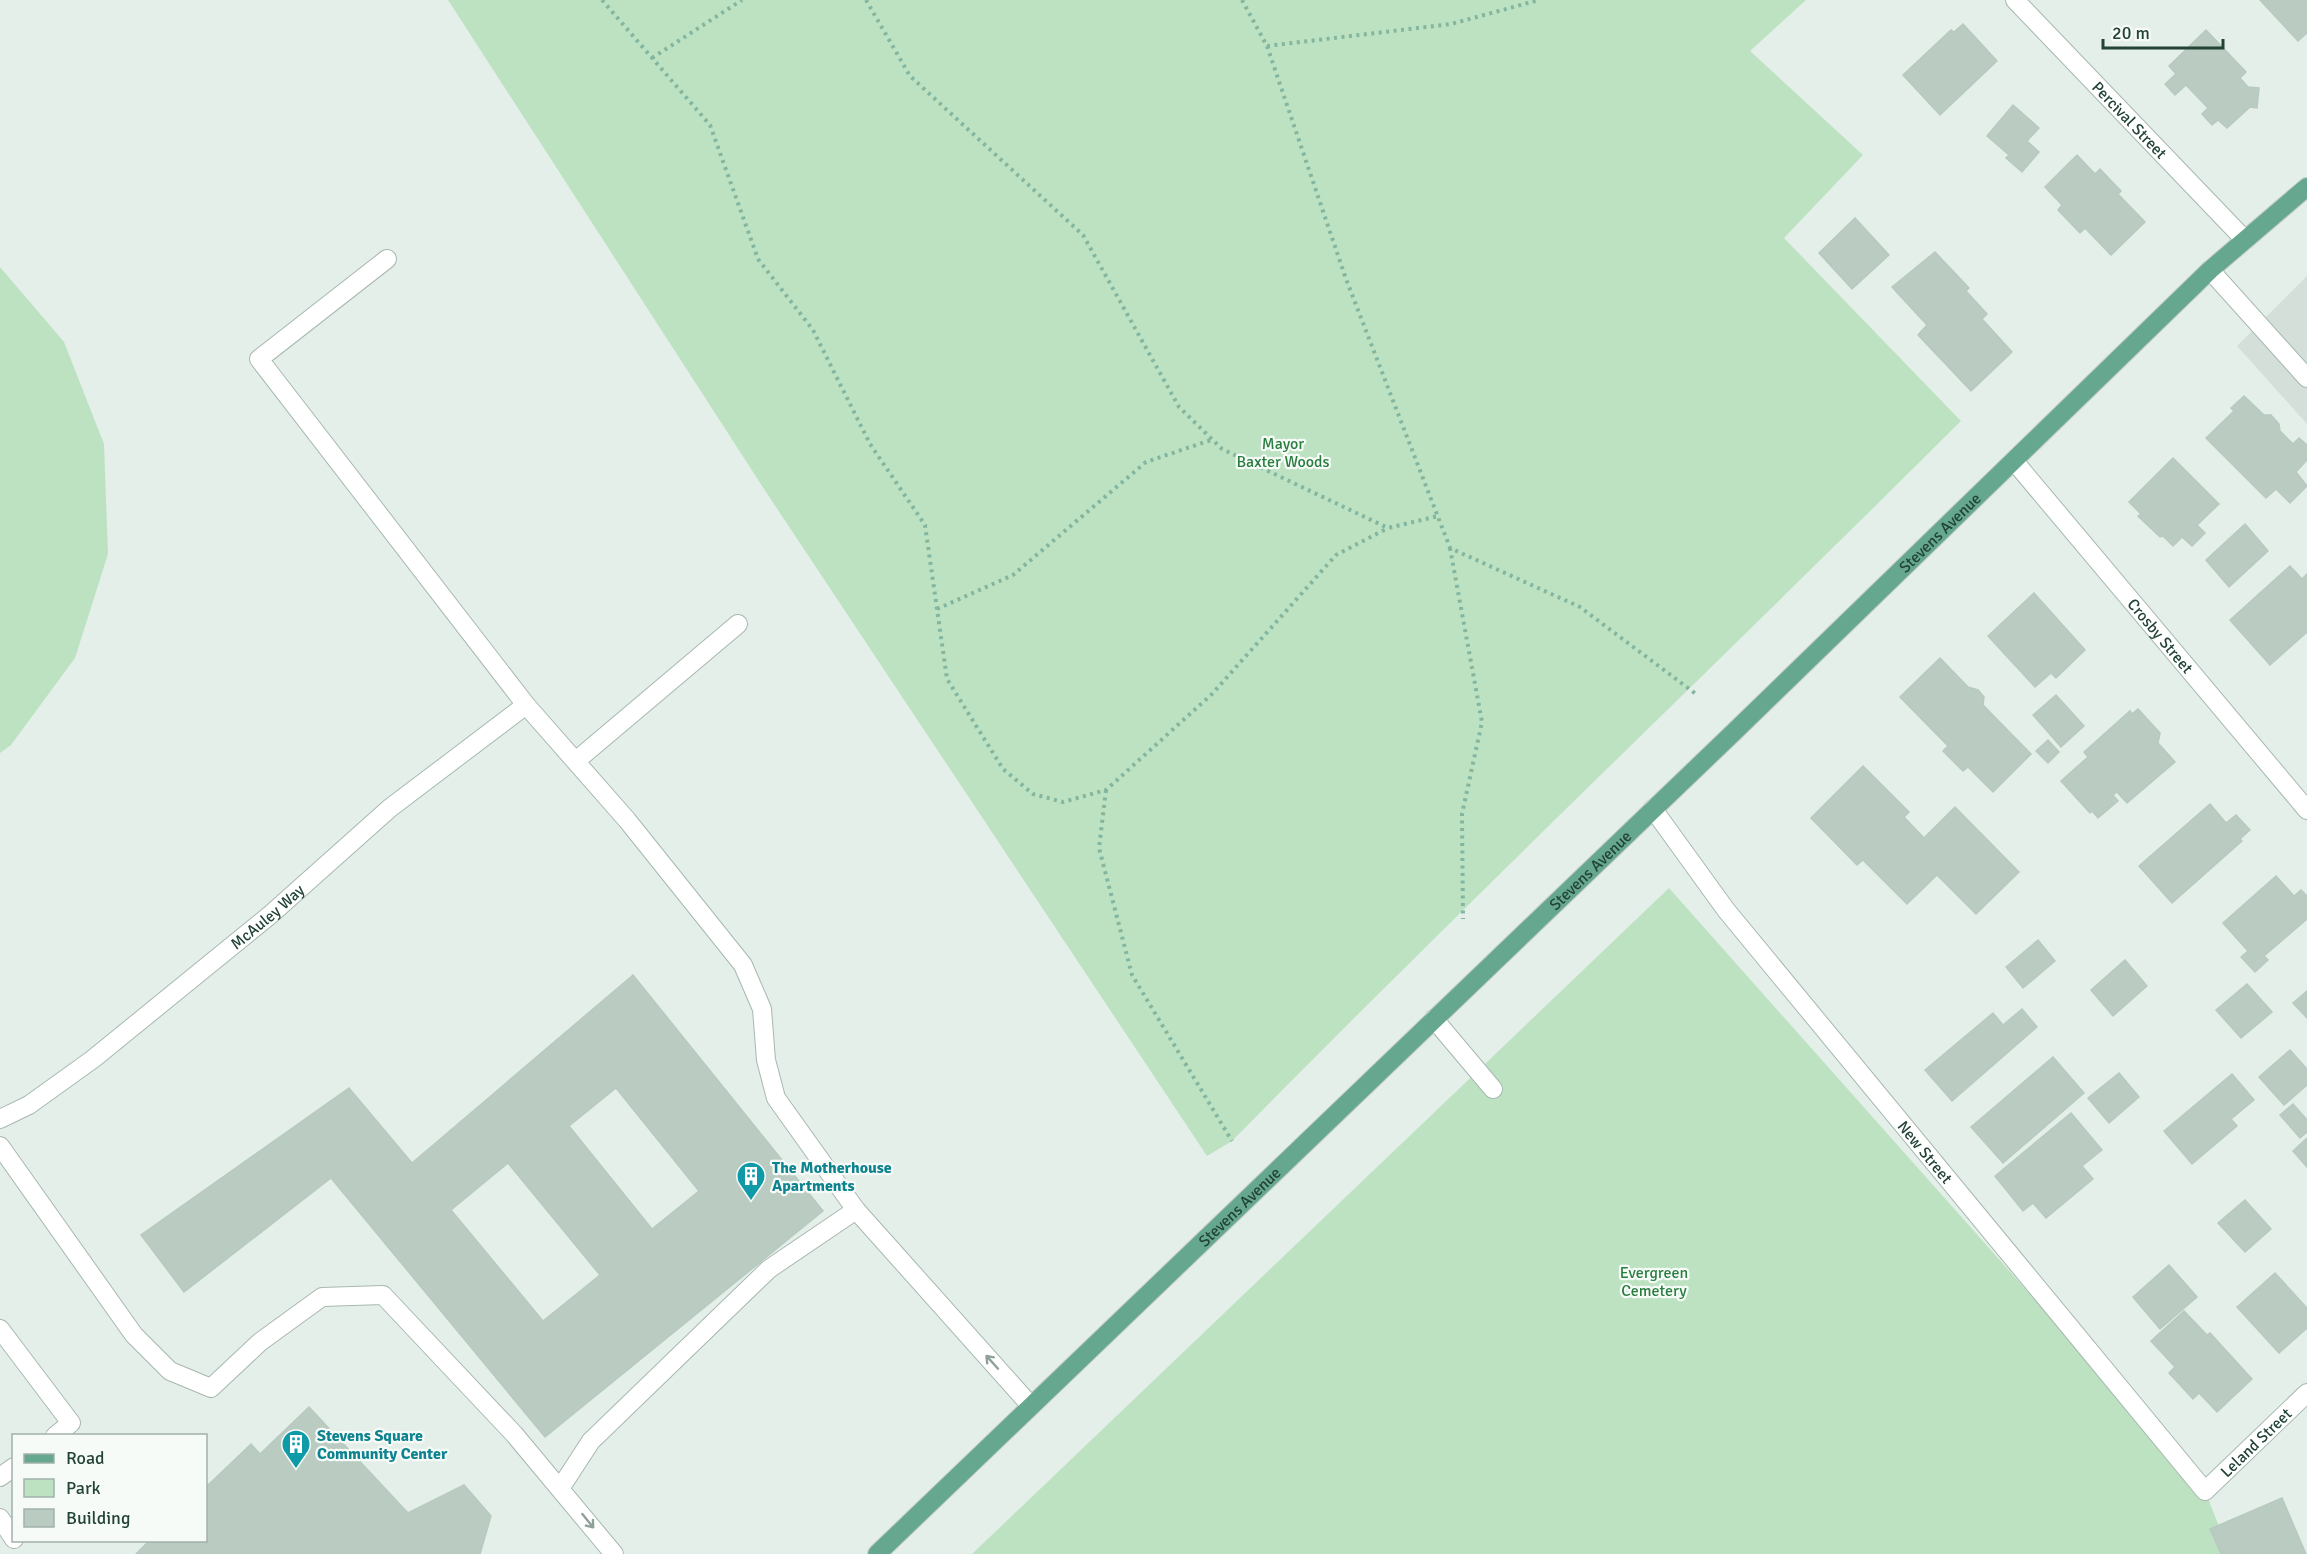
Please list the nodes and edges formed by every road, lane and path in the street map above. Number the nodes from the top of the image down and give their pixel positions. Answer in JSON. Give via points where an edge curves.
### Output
{"nodes":[{"id":1,"x":602,"y":0,"type":"edge"},
{"id":2,"x":742,"y":0,"type":"edge"},
{"id":3,"x":866,"y":0,"type":"edge"},
{"id":4,"x":1242,"y":0,"type":"edge"},
{"id":5,"x":1539,"y":0,"type":"edge"},
{"id":6,"x":2015,"y":0,"type":"edge"},
{"id":7,"x":1267,"y":46,"type":"junction"},
{"id":8,"x":652,"y":58,"type":"junction"},
{"id":9,"x":2307,"y":187,"type":"edge"},
{"id":10,"x":2245,"y":240,"type":"junction"},
{"id":11,"x":387,"y":259,"type":"dead end"},
{"id":12,"x":2210,"y":270,"type":"junction"},
{"id":13,"x":2307,"y":378,"type":"edge"},
{"id":14,"x":1211,"y":439,"type":"junction"},
{"id":15,"x":2014,"y":461,"type":"junction"},
{"id":16,"x":1438,"y":516,"type":"junction"},
{"id":17,"x":1388,"y":528,"type":"junction"},
{"id":18,"x":1450,"y":548,"type":"junction"},
{"id":19,"x":937,"y":609,"type":"junction"},
{"id":20,"x":738,"y":624,"type":"dead end"},
{"id":21,"x":1696,"y":694,"type":"dead end"},
{"id":22,"x":526,"y":705,"type":"junction"},
{"id":23,"x":577,"y":760,"type":"junction"},
{"id":24,"x":1106,"y":790,"type":"junction"},
{"id":25,"x":1653,"y":809,"type":"junction"},
{"id":26,"x":2307,"y":810,"type":"edge"},
{"id":27,"x":1463,"y":919,"type":"dead end"},
{"id":28,"x":1434,"y":1019,"type":"junction"},
{"id":29,"x":1493,"y":1089,"type":"dead end"},
{"id":30,"x":0,"y":1119,"type":"edge"},
{"id":31,"x":1232,"y":1141,"type":"dead end"},
{"id":32,"x":0,"y":1146,"type":"edge"},
{"id":33,"x":856,"y":1210,"type":"junction"},
{"id":34,"x":0,"y":1329,"type":"edge"},
{"id":35,"x":2307,"y":1393,"type":"edge"},
{"id":36,"x":1031,"y":1406,"type":"junction"},
{"id":37,"x":57,"y":1434,"type":"edge"},
{"id":38,"x":561,"y":1487,"type":"junction"},
{"id":39,"x":2205,"y":1491,"type":"joint"},
{"id":40,"x":0,"y":1518,"type":"edge"},
{"id":41,"x":12,"y":1537,"type":"edge"},
{"id":42,"x":614,"y":1554,"type":"edge"},
{"id":43,"x":877,"y":1554,"type":"edge"}],
"edges":[{"from":1,"to":8,"type":"path"},
{"from":2,"to":8,"type":"path"},
{"from":3,"to":14,"type":"path","via":[[910,76],[1083,235],[1179,407]]},
{"from":4,"to":7,"type":"path"},
{"from":5,"to":7,"type":"path","via":[[1451,24]]},
{"from":6,"to":10,"type":"street","name":"Percival Street"},
{"from":7,"to":16,"type":"path","via":[[1346,279]]},
{"from":8,"to":19,"type":"path","via":[[710,125],[758,259],[813,330],[870,444],[925,525]]},
{"from":9,"to":10,"type":"main road","name":"Stevens Avenue"},
{"from":10,"to":12,"type":"main road","name":"Stevens Avenue"},
{"from":11,"to":22,"type":"street","via":[[259,359]]},
{"from":12,"to":13,"type":"street"},
{"from":12,"to":15,"type":"main road","name":"Stevens Avenue"},
{"from":14,"to":17,"type":"path","via":[[1221,449]]},
{"from":14,"to":19,"type":"path","via":[[1146,462],[1013,575]]},
{"from":15,"to":25,"type":"main road","name":"Stevens Avenue"},
{"from":15,"to":26,"type":"street","name":"Crosby Street"},
{"from":16,"to":17,"type":"path"},
{"from":16,"to":18,"type":"path"},
{"from":17,"to":24,"type":"path","via":[[1336,555],[1212,694]]},
{"from":18,"to":21,"type":"path","via":[[1580,607]]},
{"from":18,"to":27,"type":"path","via":[[1482,722],[1462,814]]},
{"from":19,"to":24,"type":"path","via":[[947,679],[1003,769],[1033,794],[1063,802]]},
{"from":20,"to":23,"type":"street"},
{"from":22,"to":23,"type":"street"},
{"from":22,"to":30,"type":"street","name":"McAuley Way","via":[[390,808],[270,915],[93,1059],[28,1105]]},
{"from":23,"to":33,"type":"street","via":[[742,965],[762,1009],[766,1060],[776,1098]]},
{"from":24,"to":31,"type":"path","via":[[1099,848],[1132,975]]},
{"from":25,"to":28,"type":"main road","name":"Stevens Avenue"},
{"from":25,"to":39,"type":"street","name":"New Street","via":[[1726,910]]},
{"from":28,"to":29,"type":"street"},
{"from":28,"to":36,"type":"main road","name":"Stevens Avenue"},
{"from":32,"to":38,"type":"street","via":[[134,1335],[170,1371],[211,1388],[260,1342],[322,1297],[383,1295]]},
{"from":36,"to":33,"type":"street","one_way":true},
{"from":33,"to":38,"type":"street","via":[[770,1269],[591,1441]]},
{"from":34,"to":37,"type":"street","via":[[71,1423]]},
{"from":35,"to":39,"type":"street","name":"Leland Street"},
{"from":36,"to":43,"type":"main road","name":"Stevens Avenue"},
{"from":38,"to":42,"type":"street","one_way":true},
{"from":40,"to":41,"type":"street"}]}
